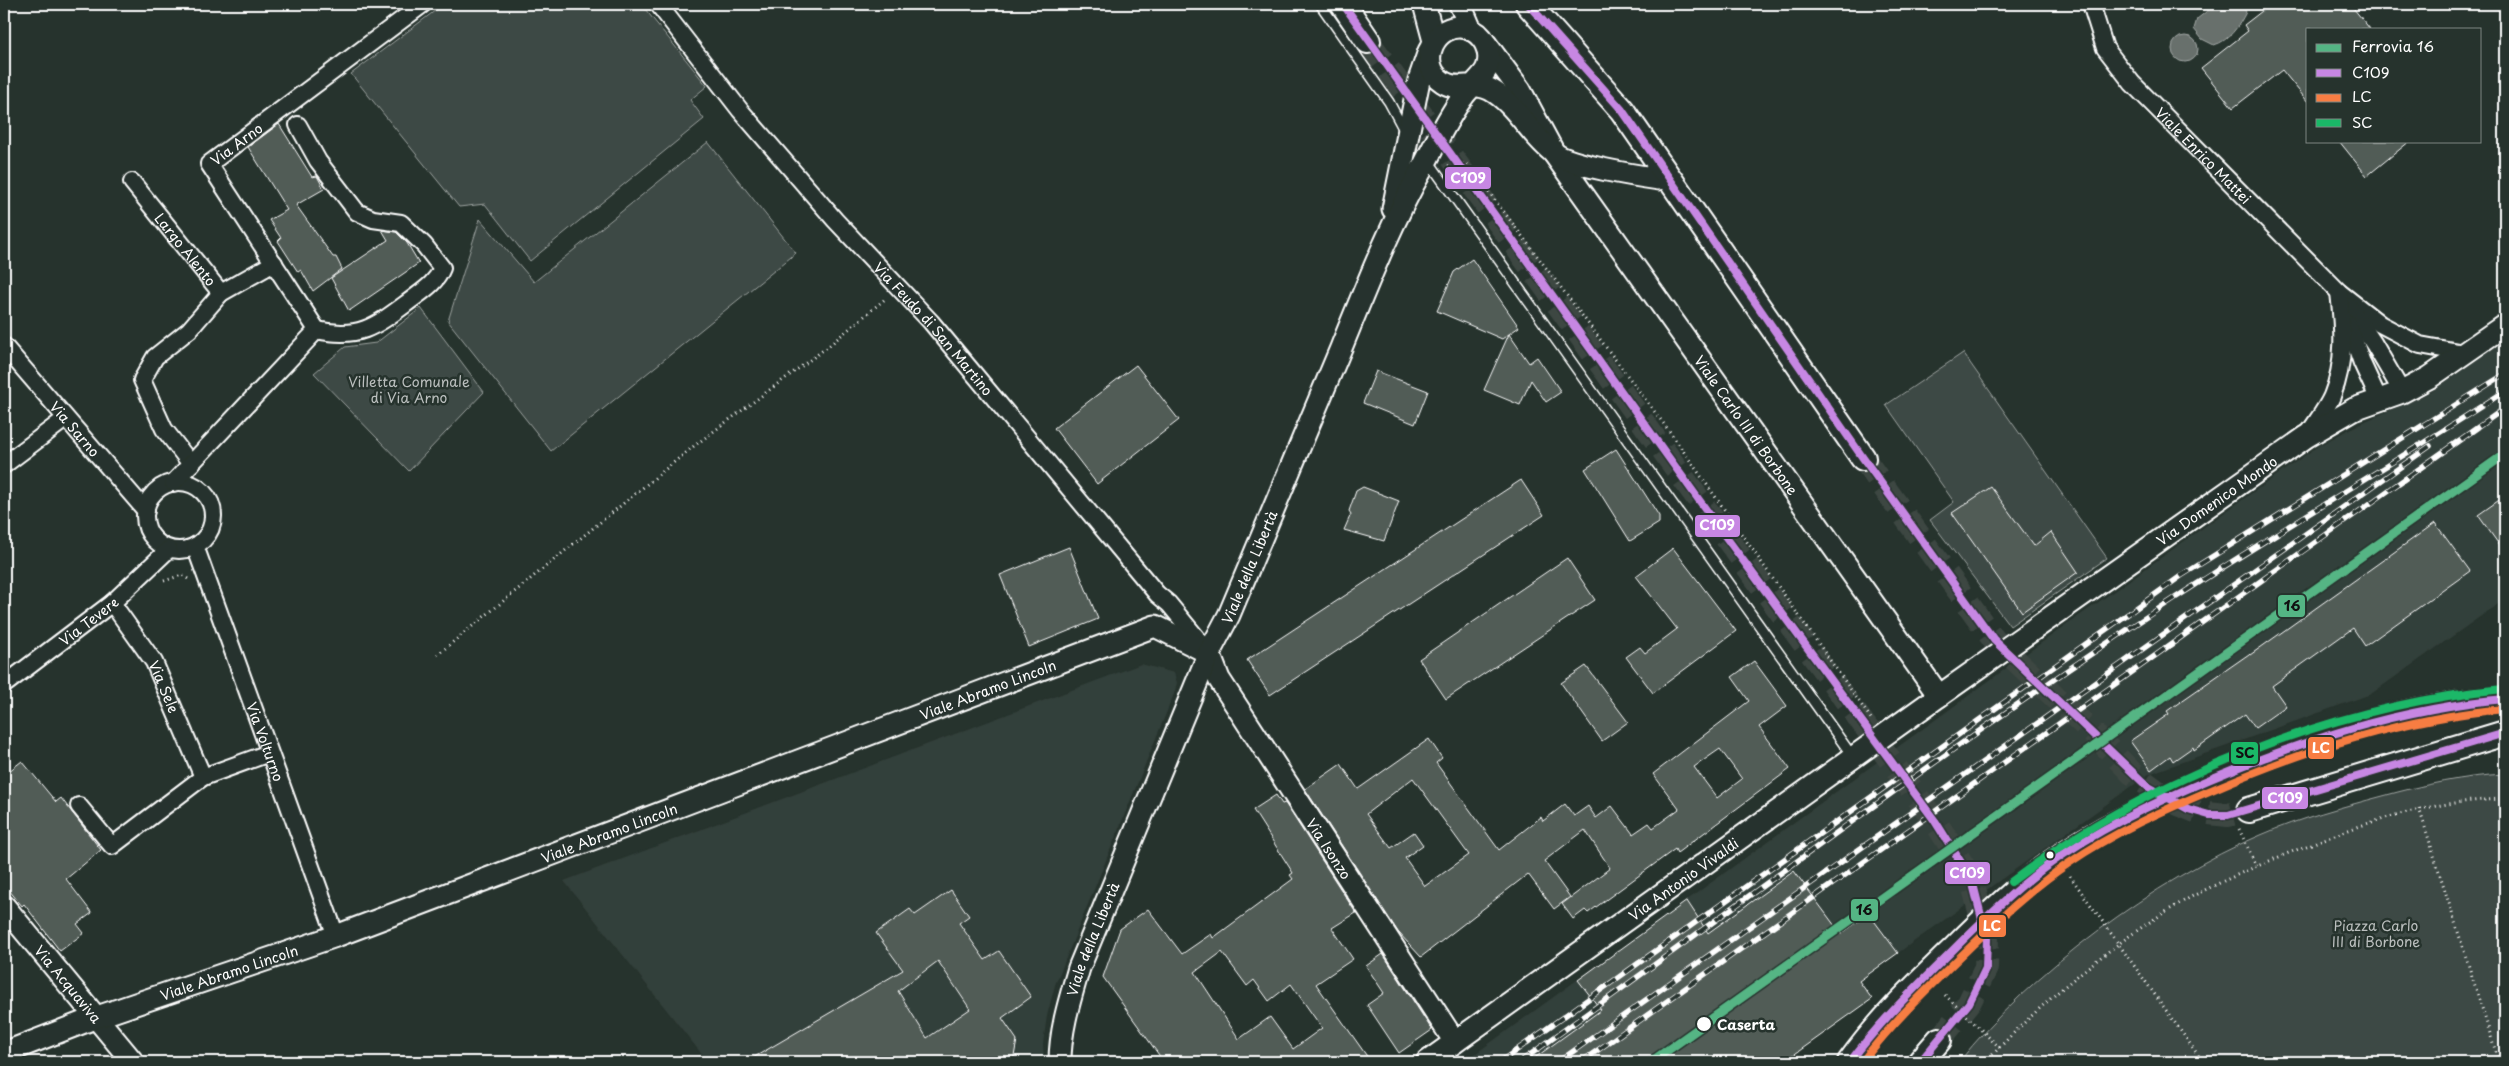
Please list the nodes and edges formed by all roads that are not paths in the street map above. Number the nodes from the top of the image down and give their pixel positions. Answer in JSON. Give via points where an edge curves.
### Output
{"nodes":[{"id":1,"x":423,"y":4,"type":"edge"},
{"id":2,"x":658,"y":4,"type":"edge"},
{"id":3,"x":1320,"y":4,"type":"edge"},
{"id":4,"x":1342,"y":4,"type":"edge"},
{"id":5,"x":1424,"y":4,"type":"edge"},
{"id":6,"x":1460,"y":4,"type":"edge"},
{"id":7,"x":1528,"y":4,"type":"edge"},
{"id":8,"x":2091,"y":4,"type":"edge"},
{"id":9,"x":1478,"y":36,"type":"junction"},
{"id":10,"x":1368,"y":41,"type":"tunnel mouth"},
{"id":11,"x":1432,"y":44,"type":"junction"},
{"id":12,"x":1471,"y":84,"type":"junction"},
{"id":13,"x":298,"y":125,"type":"dead end"},
{"id":14,"x":1408,"y":136,"type":"junction"},
{"id":15,"x":1555,"y":155,"type":"junction"},
{"id":16,"x":1430,"y":164,"type":"junction"},
{"id":17,"x":1666,"y":175,"type":"junction"},
{"id":18,"x":132,"y":182,"type":"dead end"},
{"id":19,"x":1390,"y":231,"type":"junction"},
{"id":20,"x":274,"y":263,"type":"junction"},
{"id":21,"x":2339,"y":292,"type":"junction"},
{"id":22,"x":221,"y":294,"type":"junction"},
{"id":23,"x":2505,"y":325,"type":"edge"},
{"id":24,"x":317,"y":330,"type":"junction"},
{"id":25,"x":4,"y":346,"type":"edge"},
{"id":26,"x":2464,"y":353,"type":"junction"},
{"id":27,"x":2402,"y":392,"type":"junction"},
{"id":28,"x":2379,"y":400,"type":"junction"},
{"id":29,"x":65,"y":418,"type":"junction"},
{"id":30,"x":2306,"y":437,"type":"junction"},
{"id":31,"x":1863,"y":458,"type":"tunnel mouth"},
{"id":32,"x":190,"y":464,"type":"junction"},
{"id":33,"x":4,"y":465,"type":"edge"},
{"id":34,"x":173,"y":483,"type":"junction"},
{"id":35,"x":146,"y":511,"type":"junction"},
{"id":36,"x":195,"y":546,"type":"junction"},
{"id":37,"x":169,"y":549,"type":"junction"},
{"id":38,"x":112,"y":603,"type":"junction"},
{"id":39,"x":1209,"y":653,"type":"junction"},
{"id":40,"x":4,"y":685,"type":"edge"},
{"id":41,"x":1939,"y":696,"type":"junction"},
{"id":42,"x":2505,"y":699,"type":"edge"},
{"id":43,"x":2505,"y":733,"type":"edge"},
{"id":44,"x":270,"y":753,"type":"junction"},
{"id":45,"x":1853,"y":758,"type":"junction"},
{"id":46,"x":203,"y":777,"type":"junction"},
{"id":47,"x":79,"y":806,"type":"dead end"},
{"id":48,"x":2249,"y":810,"type":"tunnel mouth"},
{"id":49,"x":4,"y":906,"type":"edge"},
{"id":50,"x":336,"y":936,"type":"junction"},
{"id":51,"x":97,"y":1017,"type":"junction"},
{"id":52,"x":1939,"y":1040,"type":"tunnel mouth"},
{"id":53,"x":1455,"y":1042,"type":"junction"},
{"id":54,"x":4,"y":1053,"type":"edge"},
{"id":55,"x":1856,"y":1055,"type":"edge"},
{"id":56,"x":1060,"y":1056,"type":"edge"},
{"id":57,"x":133,"y":1062,"type":"edge"},
{"id":58,"x":1427,"y":1062,"type":"edge"},
{"id":59,"x":1837,"y":1062,"type":"edge"},
{"id":60,"x":1920,"y":1062,"type":"edge"}],
"edges":[{"from":1,"to":20,"type":"street","name":"Via Arno","via":[[209,164]]},
{"from":2,"to":39,"type":"street","name":"Via Feudo di San Martino","via":[[740,110],[835,220],[931,322]]},
{"from":3,"to":14,"type":"lane","via":[[1389,102]]},
{"from":4,"to":10,"type":"main road"},
{"from":5,"to":11,"type":"street","name":"Viale Carlo III di Borbone"},
{"from":6,"to":9,"type":"street","name":"Viale Carlo III di Borbone"},
{"from":7,"to":17,"type":"main road","via":[[1622,110]]},
{"from":8,"to":21,"type":"street","name":"Viale Enrico Mattei","via":[[2105,48],[2132,83]]},
{"from":9,"to":11,"type":"street","via":[[1455,27]]},
{"from":9,"to":12,"type":"street","name":"Viale Carlo III di Borbone","via":[[1489,59],[1478,80]]},
{"from":9,"to":15,"type":"street","name":"Viale Carlo III di Borbone","via":[[1520,90]]},
{"from":11,"to":12,"type":"street","name":"Viale Carlo III di Borbone","via":[[1430,66],[1443,82],[1462,87]]},
{"from":11,"to":14,"type":"street","via":[[1418,80]]},
{"from":12,"to":15,"type":"street","name":"Viale Carlo III di Borbone","via":[[1499,95]]},
{"from":12,"to":16,"type":"street","name":"Viale della Libertà","via":[[1456,106]]},
{"from":13,"to":24,"type":"street","via":[[318,161],[357,212],[373,219],[401,223],[442,268],[437,280],[377,326],[336,334]]},
{"from":14,"to":19,"type":"street"},
{"from":15,"to":17,"type":"street","via":[[1623,173],[1660,179]]},
{"from":15,"to":41,"type":"street","name":"Viale Carlo III di Borbone"},
{"from":16,"to":19,"type":"street","name":"Viale della Libertà"},
{"from":16,"to":45,"type":"lane"},
{"from":17,"to":31,"type":"main road"},
{"from":18,"to":22,"type":"street","name":"Largo Alento"},
{"from":19,"to":39,"type":"street","name":"Viale della Libertà","via":[[1229,615]]},
{"from":20,"to":22,"type":"street","name":"Largo Alento"},
{"from":20,"to":24,"type":"street","name":"Via Arno"},
{"from":21,"to":26,"type":"street","name":"Viale Enrico Mattei","via":[[2380,324],[2420,345]]},
{"from":21,"to":27,"type":"street","name":"Viale Enrico Mattei"},
{"from":21,"to":28,"type":"street","name":"Viale Enrico Mattei","via":[[2356,346]]},
{"from":21,"to":30,"type":"street","via":[[2344,337],[2340,371],[2331,398]]},
{"from":22,"to":32,"type":"street","via":[[189,330],[155,357],[142,380],[164,429]]},
{"from":23,"to":26,"type":"street","name":"Via Domenico Mondo"},
{"from":24,"to":32,"type":"street"},
{"from":25,"to":29,"type":"street","name":"Via Sarno"},
{"from":26,"to":27,"type":"street","name":"Via Domenico Mondo"},
{"from":27,"to":28,"type":"street","name":"Via Domenico Mondo"},
{"from":28,"to":30,"type":"street","name":"Via Domenico Mondo"},
{"from":29,"to":33,"type":"street"},
{"from":29,"to":35,"type":"street","name":"Via Sarno"},
{"from":30,"to":41,"type":"street","name":"Via Domenico Mondo"},
{"from":32,"to":34,"type":"street"},
{"from":34,"to":35,"type":"street","via":[[155,492]]},
{"from":34,"to":36,"type":"street","via":[[194,485],[209,500],[213,521],[204,540]]},
{"from":35,"to":37,"type":"street","via":[[148,530],[153,538]]},
{"from":36,"to":37,"type":"street"},
{"from":36,"to":44,"type":"street","name":"Via Volturno"},
{"from":37,"to":38,"type":"street","name":"Via Tevere"},
{"from":38,"to":40,"type":"street","name":"Via Tevere"},
{"from":38,"to":46,"type":"street","name":"Via Sele","via":[[154,662]]},
{"from":39,"to":50,"type":"street","name":"Viale Abramo Lincoln","via":[[1156,626]]},
{"from":39,"to":53,"type":"street","name":"Via Isonzo","via":[[1218,679]]},
{"from":39,"to":56,"type":"street","name":"Viale della Libertà","via":[[1078,968],[1067,1009]]},
{"from":41,"to":45,"type":"street","name":"Via Antonio Vivaldi"},
{"from":42,"to":55,"type":"main road","via":[[2407,714],[2338,732],[2293,747],[2146,808],[2105,829],[2017,890],[1922,979]]},
{"from":43,"to":48,"type":"main road"},
{"from":44,"to":46,"type":"street"},
{"from":44,"to":50,"type":"street","name":"Via Volturno"},
{"from":45,"to":53,"type":"street","name":"Via Antonio Vivaldi"},
{"from":46,"to":47,"type":"street","via":[[112,846]]},
{"from":49,"to":51,"type":"street","name":"Via Acquaviva"},
{"from":50,"to":51,"type":"street","name":"Viale Abramo Lincoln"},
{"from":51,"to":54,"type":"street","name":"Viale Abramo Lincoln"},
{"from":51,"to":57,"type":"street","name":"Via Acquaviva"},
{"from":52,"to":60,"type":"main road"},
{"from":53,"to":58,"type":"street","name":"Via Antonio Vivaldi"},
{"from":55,"to":59,"type":"lane"}]}
